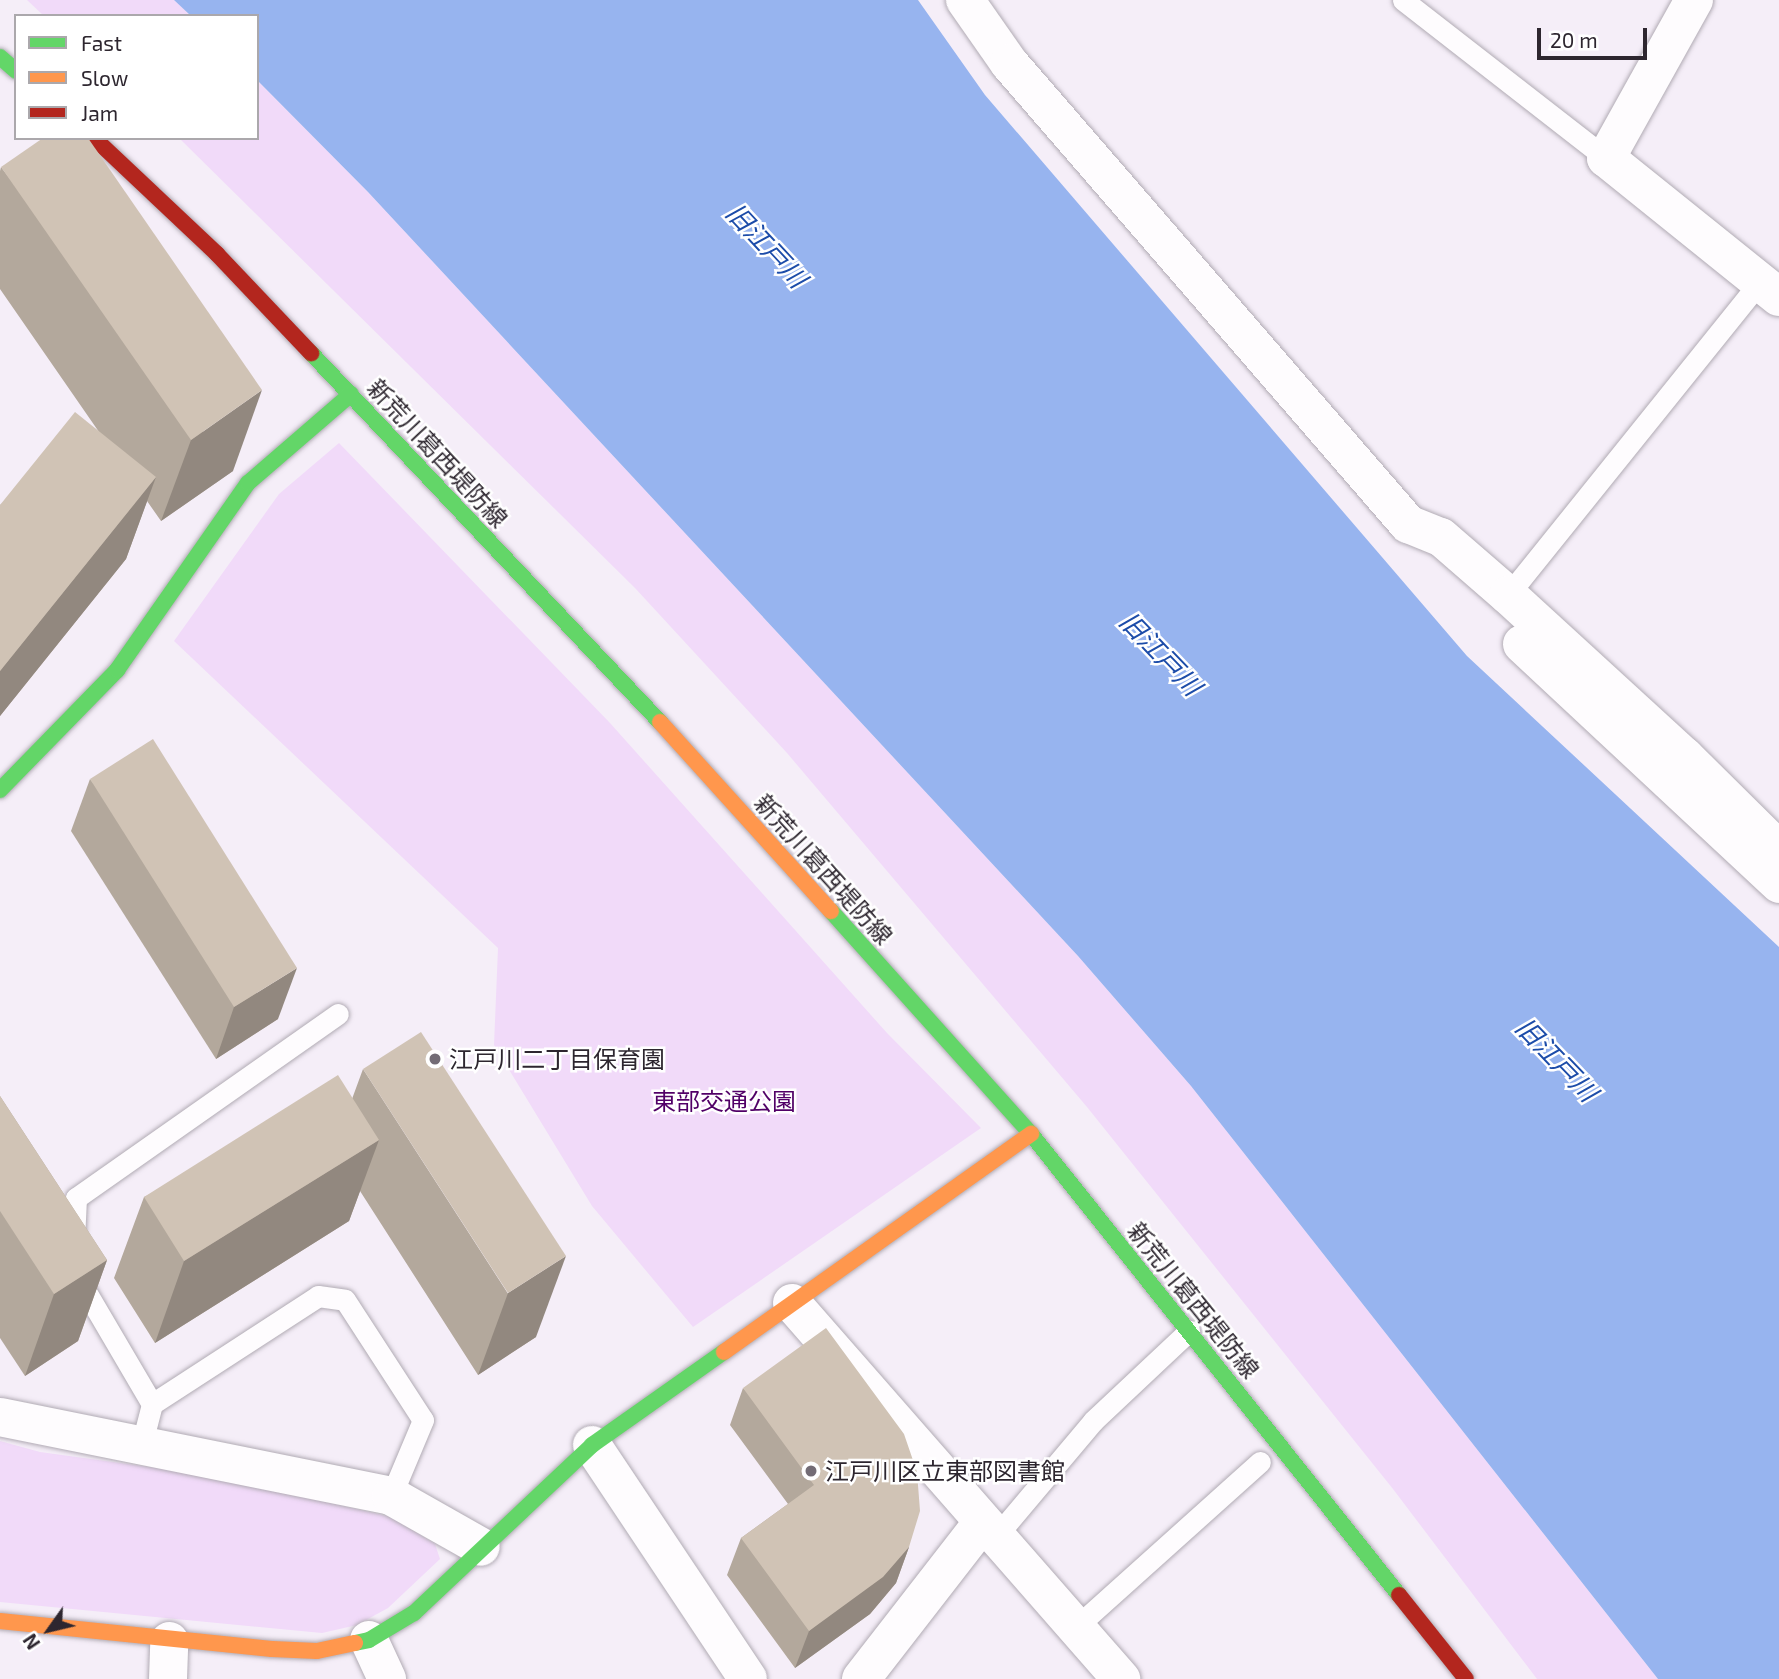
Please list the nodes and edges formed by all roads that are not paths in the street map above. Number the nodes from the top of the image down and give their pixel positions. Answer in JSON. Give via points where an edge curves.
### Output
{"nodes":[{"id":1,"x":965,"y":0,"type":"edge"},
{"id":2,"x":1403,"y":0,"type":"edge"},
{"id":3,"x":1694,"y":0,"type":"edge"},
{"id":4,"x":0,"y":57,"type":"edge"},
{"id":5,"x":14,"y":69,"type":"edge"},
{"id":6,"x":96,"y":140,"type":"edge"},
{"id":7,"x":1606,"y":158,"type":"junction"},
{"id":8,"x":1770,"y":290,"type":"edge"},
{"id":9,"x":351,"y":394,"type":"junction"},
{"id":10,"x":1408,"y":524,"type":"junction"},
{"id":11,"x":1508,"y":595,"type":"junction"},
{"id":12,"x":0,"y":790,"type":"edge"},
{"id":13,"x":1779,"y":850,"type":"edge"},
{"id":14,"x":1779,"y":884,"type":"edge"},
{"id":15,"x":338,"y":1014,"type":"dead end"},
{"id":16,"x":1031,"y":1134,"type":"junction"},
{"id":17,"x":792,"y":1303,"type":"junction"},
{"id":18,"x":1189,"y":1331,"type":"junction"},
{"id":19,"x":152,"y":1404,"type":"junction"},
{"id":20,"x":0,"y":1417,"type":"edge"},
{"id":21,"x":142,"y":1443,"type":"junction"},
{"id":22,"x":592,"y":1445,"type":"junction"},
{"id":23,"x":1260,"y":1462,"type":"dead end"},
{"id":24,"x":391,"y":1496,"type":"junction"},
{"id":25,"x":990,"y":1528,"type":"junction"},
{"id":26,"x":481,"y":1547,"type":"junction"},
{"id":27,"x":0,"y":1621,"type":"edge"},
{"id":28,"x":1076,"y":1627,"type":"junction"},
{"id":29,"x":369,"y":1640,"type":"junction"},
{"id":30,"x":169,"y":1641,"type":"junction"},
{"id":31,"x":168,"y":1679,"type":"edge"},
{"id":32,"x":387,"y":1679,"type":"edge"},
{"id":33,"x":748,"y":1679,"type":"edge"},
{"id":34,"x":861,"y":1679,"type":"edge"},
{"id":35,"x":1121,"y":1679,"type":"edge"},
{"id":36,"x":1466,"y":1679,"type":"edge"}],
"edges":[{"from":1,"to":10,"type":"street","via":[[1009,63]]},
{"from":2,"to":7,"type":"lane"},
{"from":3,"to":7,"type":"street"},
{"from":4,"to":5,"type":"main road"},
{"from":6,"to":9,"type":"main road","name":"新荒川葛西堤防線","via":[[217,254]]},
{"from":7,"to":8,"type":"street"},
{"from":8,"to":11,"type":"lane"},
{"from":9,"to":12,"type":"main road","via":[[248,484],[117,670]]},
{"from":9,"to":16,"type":"main road","name":"新荒川葛西堤防線","via":[[664,726]]},
{"from":10,"to":11,"type":"street","via":[[1441,537]]},
{"from":10,"to":14,"type":"street","via":[[1491,615]]},
{"from":11,"to":13,"type":"street"},
{"from":15,"to":19,"type":"lane","via":[[76,1198],[73,1270]]},
{"from":16,"to":17,"type":"main road"},
{"from":16,"to":18,"type":"main road","name":"新荒川葛西堤防線"},
{"from":17,"to":22,"type":"main road"},
{"from":17,"to":25,"type":"street"},
{"from":18,"to":25,"type":"lane","via":[[1093,1421]]},
{"from":18,"to":36,"type":"main road","name":"新荒川葛西堤防線"},
{"from":19,"to":21,"type":"lane"},
{"from":19,"to":24,"type":"lane","via":[[318,1296],[345,1300],[423,1420]]},
{"from":20,"to":21,"type":"street"},
{"from":21,"to":24,"type":"street"},
{"from":22,"to":26,"type":"main road"},
{"from":22,"to":33,"type":"street"},
{"from":23,"to":28,"type":"lane"},
{"from":24,"to":26,"type":"street"},
{"from":25,"to":28,"type":"street"},
{"from":25,"to":34,"type":"street"},
{"from":26,"to":29,"type":"main road","via":[[414,1613]]},
{"from":27,"to":30,"type":"main road"},
{"from":28,"to":35,"type":"street"},
{"from":29,"to":30,"type":"main road","via":[[317,1651]]},
{"from":29,"to":32,"type":"street"},
{"from":30,"to":31,"type":"street"}]}
